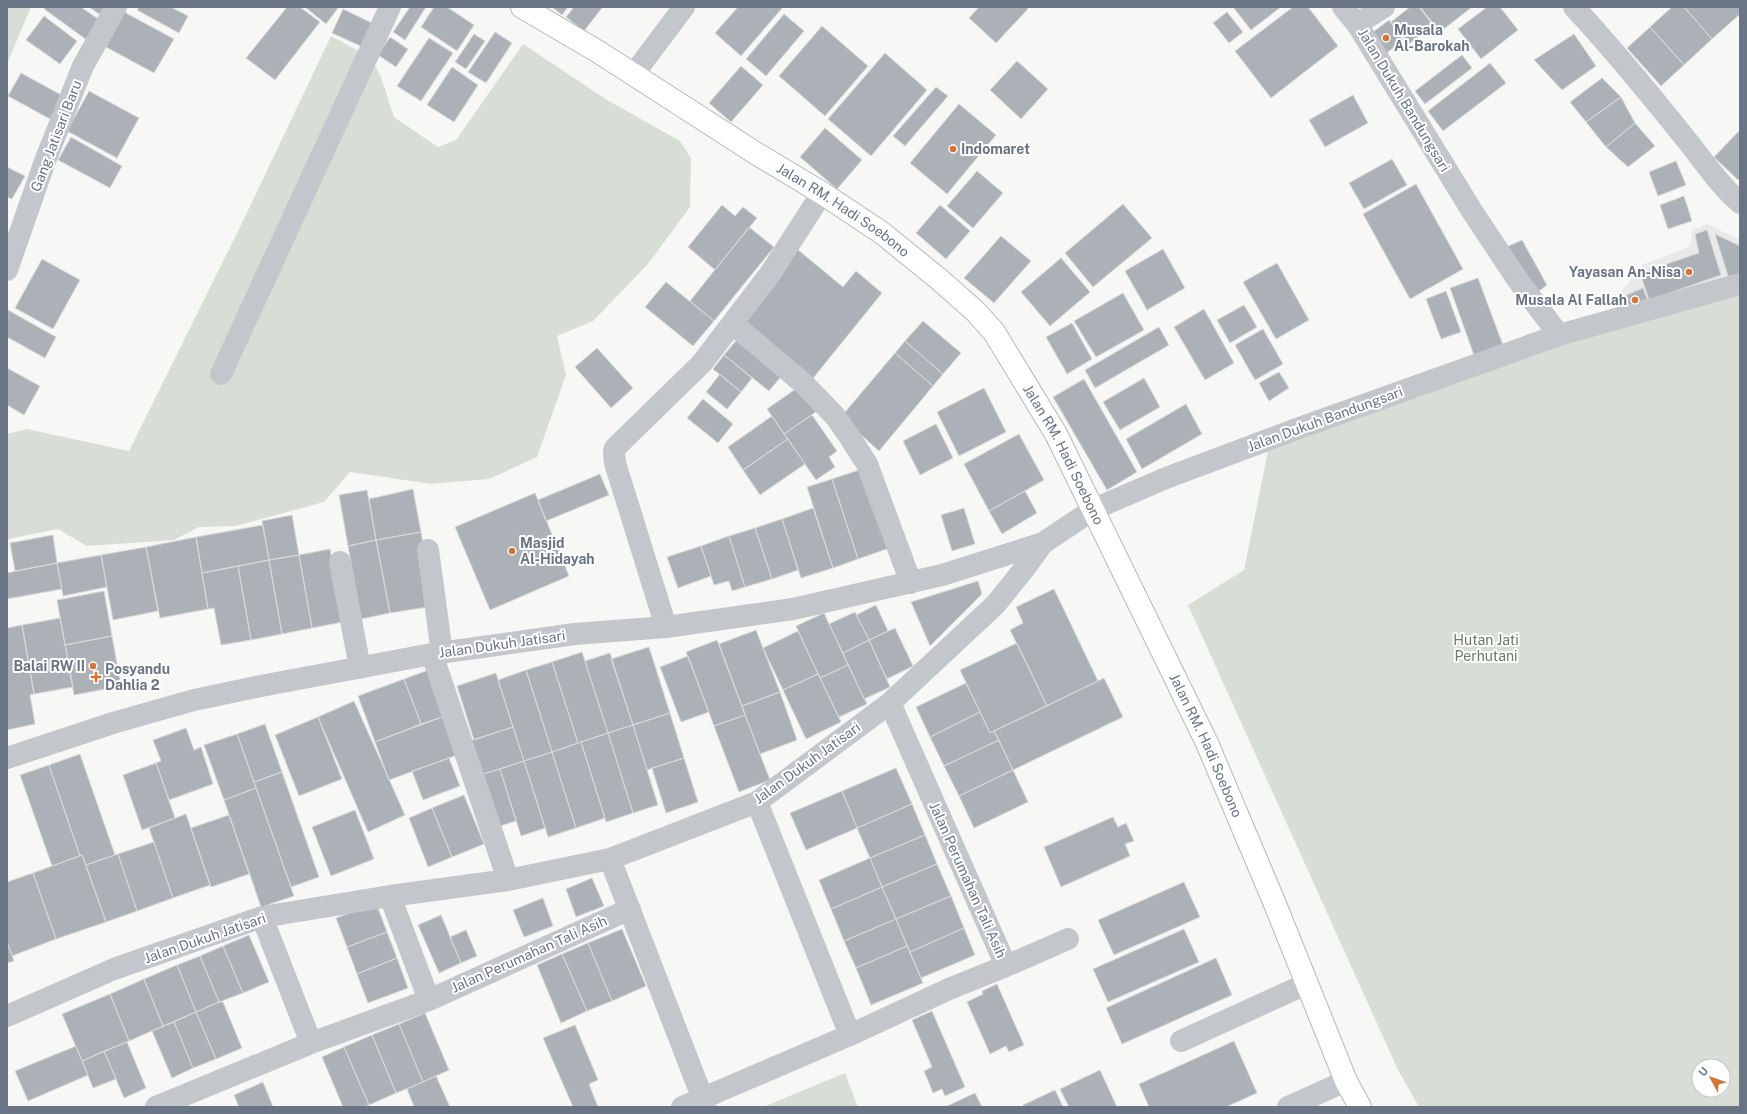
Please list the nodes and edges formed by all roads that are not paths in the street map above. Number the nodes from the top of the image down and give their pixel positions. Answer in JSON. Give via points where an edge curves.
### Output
{"nodes":[{"id":1,"x":116,"y":7,"type":"edge"},
{"id":2,"x":390,"y":7,"type":"edge"},
{"id":3,"x":522,"y":7,"type":"edge"},
{"id":4,"x":684,"y":7,"type":"edge"},
{"id":5,"x":1343,"y":7,"type":"edge"},
{"id":6,"x":1384,"y":7,"type":"edge"},
{"id":7,"x":1574,"y":7,"type":"edge"},
{"id":8,"x":1357,"y":24,"type":"junction"},
{"id":9,"x":632,"y":75,"type":"junction"},
{"id":10,"x":822,"y":193,"type":"junction"},
{"id":11,"x":1740,"y":203,"type":"edge"},
{"id":12,"x":7,"y":270,"type":"edge"},
{"id":13,"x":1740,"y":284,"type":"edge"},
{"id":14,"x":733,"y":324,"type":"junction"},
{"id":15,"x":1559,"y":335,"type":"junction"},
{"id":16,"x":221,"y":374,"type":"dead end"},
{"id":17,"x":1094,"y":509,"type":"junction"},
{"id":18,"x":1043,"y":543,"type":"junction"},
{"id":19,"x":428,"y":550,"type":"dead end"},
{"id":20,"x":340,"y":562,"type":"dead end"},
{"id":21,"x":912,"y":583,"type":"junction"},
{"id":22,"x":666,"y":627,"type":"junction"},
{"id":23,"x":437,"y":654,"type":"junction"},
{"id":24,"x":360,"y":668,"type":"junction"},
{"id":25,"x":890,"y":703,"type":"junction"},
{"id":26,"x":7,"y":758,"type":"edge"},
{"id":27,"x":757,"y":802,"type":"junction"},
{"id":28,"x":610,"y":859,"type":"junction"},
{"id":29,"x":508,"y":880,"type":"junction"},
{"id":30,"x":390,"y":896,"type":"junction"},
{"id":31,"x":630,"y":909,"type":"junction"},
{"id":32,"x":262,"y":917,"type":"junction"},
{"id":33,"x":1068,"y":939,"type":"dead end"},
{"id":34,"x":1006,"y":966,"type":"junction"},
{"id":35,"x":1306,"y":984,"type":"junction"},
{"id":36,"x":429,"y":1000,"type":"junction"},
{"id":37,"x":7,"y":1016,"type":"edge"},
{"id":38,"x":850,"y":1036,"type":"junction"},
{"id":39,"x":1181,"y":1041,"type":"dead end"},
{"id":40,"x":311,"y":1043,"type":"junction"},
{"id":41,"x":1346,"y":1081,"type":"junction"},
{"id":42,"x":704,"y":1103,"type":"edge"},
{"id":43,"x":156,"y":1107,"type":"edge"},
{"id":44,"x":682,"y":1107,"type":"edge"},
{"id":45,"x":1288,"y":1107,"type":"edge"},
{"id":46,"x":1360,"y":1107,"type":"edge"}],
"edges":[{"from":1,"to":12,"type":"street","name":"Gang Jatisari Baru","via":[[83,66],[45,161]]},
{"from":2,"to":16,"type":"street"},
{"from":3,"to":9,"type":"main road","name":"Jalan RM. Hadi Soebono","via":[[597,51]]},
{"from":4,"to":9,"type":"street"},
{"from":5,"to":8,"type":"street","name":"Jalan Dukuh Bandungsari"},
{"from":6,"to":8,"type":"street","name":"Jalan Dukuh Bandungsari"},
{"from":7,"to":11,"type":"street","via":[[1696,150],[1727,192]]},
{"from":8,"to":15,"type":"street","name":"Jalan Dukuh Bandungsari","via":[[1516,279]]},
{"from":9,"to":10,"type":"main road","name":"Jalan RM. Hadi Soebono"},
{"from":10,"to":14,"type":"street","via":[[770,274]]},
{"from":10,"to":17,"type":"main road","name":"Jalan RM. Hadi Soebono","via":[[882,233],[940,280],[994,332],[1056,434]]},
{"from":13,"to":15,"type":"street","name":"Jalan Dukuh Bandungsari"},
{"from":14,"to":21,"type":"street","via":[[804,384],[835,416],[849,436],[867,464]]},
{"from":14,"to":22,"type":"street","via":[[702,363],[618,444],[614,452],[615,463]]},
{"from":15,"to":17,"type":"street","name":"Jalan Dukuh Bandungsari","via":[[1180,472]]},
{"from":17,"to":18,"type":"street","name":"Jalan Dukuh Jatisari"},
{"from":17,"to":35,"type":"main road","name":"Jalan RM. Hadi Soebono","via":[[1207,743]]},
{"from":18,"to":21,"type":"street","name":"Jalan Dukuh Jatisari"},
{"from":18,"to":25,"type":"street","name":"Jalan Dukuh Jatisari","via":[[996,604]]},
{"from":19,"to":23,"type":"street"},
{"from":20,"to":24,"type":"street"},
{"from":21,"to":22,"type":"street","name":"Jalan Dukuh Jatisari","via":[[793,609]]},
{"from":22,"to":23,"type":"street","name":"Jalan Dukuh Jatisari","via":[[575,634]]},
{"from":23,"to":24,"type":"street","name":"Jalan Dukuh Jatisari"},
{"from":23,"to":29,"type":"street","name":"Jalan Dukuh Jatisari"},
{"from":24,"to":26,"type":"street","name":"Jalan Dukuh Jatisari","via":[[194,700],[113,723]]},
{"from":25,"to":27,"type":"street","name":"Jalan Dukuh Jatisari"},
{"from":25,"to":34,"type":"street","name":"Jalan Perumahan Tali Asih"},
{"from":27,"to":28,"type":"street","name":"Jalan Dukuh Jatisari"},
{"from":27,"to":38,"type":"street"},
{"from":28,"to":29,"type":"street","name":"Jalan Dukuh Jatisari"},
{"from":28,"to":31,"type":"street"},
{"from":29,"to":30,"type":"street","name":"Jalan Dukuh Jatisari"},
{"from":30,"to":32,"type":"street","name":"Jalan Dukuh Jatisari"},
{"from":30,"to":36,"type":"street"},
{"from":31,"to":36,"type":"street","name":"Jalan Perumahan Tali Asih"},
{"from":31,"to":42,"type":"street"},
{"from":32,"to":37,"type":"street","name":"Jalan Dukuh Jatisari","via":[[114,969]]},
{"from":32,"to":40,"type":"street"},
{"from":33,"to":34,"type":"street"},
{"from":34,"to":38,"type":"street","name":"Jalan Perumahan Tali Asih","via":[[949,989]]},
{"from":35,"to":39,"type":"street"},
{"from":35,"to":41,"type":"main road","name":"Jalan RM. Hadi Soebono"},
{"from":36,"to":40,"type":"street","name":"Jalan Perumahan Tali Asih"},
{"from":38,"to":42,"type":"street","name":"Jalan Perumahan Tali Asih"},
{"from":40,"to":43,"type":"street","name":"Jalan Perumahan Tali Asih"},
{"from":41,"to":45,"type":"street"},
{"from":41,"to":46,"type":"main road","name":"Jalan RM. Hadi Soebono"},
{"from":42,"to":44,"type":"street","name":"Jalan Perumahan Tali Asih"}]}
